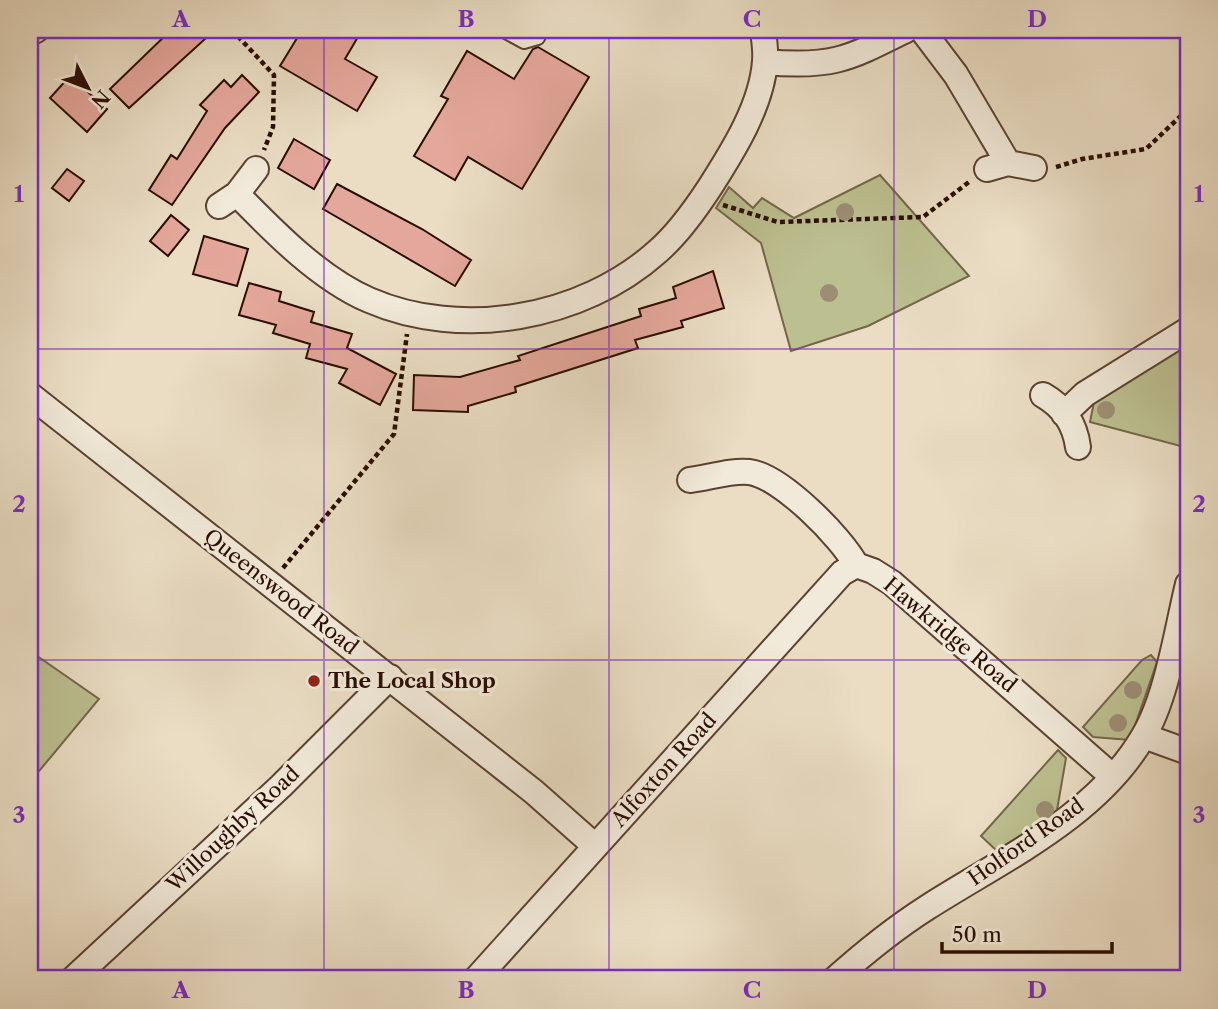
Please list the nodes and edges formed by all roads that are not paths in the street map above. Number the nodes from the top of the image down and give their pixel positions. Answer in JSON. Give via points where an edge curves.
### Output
{"nodes":[{"id":1,"x":36,"y":30,"type":"edge"},
{"id":2,"x":502,"y":30,"type":"edge"},
{"id":3,"x":542,"y":30,"type":"edge"},
{"id":4,"x":763,"y":30,"type":"edge"},
{"id":5,"x":906,"y":30,"type":"edge"},
{"id":6,"x":922,"y":30,"type":"edge"},
{"id":7,"x":30,"y":33,"type":"edge"},
{"id":8,"x":765,"y":62,"type":"junction"},
{"id":9,"x":1034,"y":168,"type":"road end"},
{"id":10,"x":256,"y":169,"type":"road end"},
{"id":11,"x":1188,"y":330,"type":"edge"},
{"id":12,"x":30,"y":395,"type":"edge"},
{"id":13,"x":1043,"y":395,"type":"dead end"},
{"id":14,"x":1064,"y":414,"type":"junction"},
{"id":15,"x":1078,"y":447,"type":"dead end"},
{"id":16,"x":706,"y":486,"type":"dead end"},
{"id":17,"x":856,"y":565,"type":"junction"},
{"id":18,"x":1188,"y":584,"type":"edge"},
{"id":19,"x":390,"y":677,"type":"junction"},
{"id":20,"x":1144,"y":736,"type":"junction"},
{"id":21,"x":1188,"y":752,"type":"edge"},
{"id":22,"x":1113,"y":778,"type":"junction"},
{"id":23,"x":595,"y":846,"type":"junction"},
{"id":24,"x":73,"y":979,"type":"edge"},
{"id":25,"x":476,"y":979,"type":"edge"},
{"id":26,"x":835,"y":979,"type":"edge"}],
"edges":[{"from":1,"to":7,"type":"street"},
{"from":2,"to":3,"type":"lane","via":[[524,42],[538,37]]},
{"from":4,"to":8,"type":"street"},
{"from":5,"to":8,"type":"street","via":[[852,58],[809,66]]},
{"from":6,"to":9,"type":"street","via":[[956,75],[998,166]]},
{"from":8,"to":10,"type":"street","via":[[754,102],[730,156],[657,253],[608,285],[557,309],[486,321],[410,312],[368,300],[228,200]]},
{"from":11,"to":14,"type":"street","via":[[1085,394]]},
{"from":12,"to":19,"type":"street","name":"Queenswood Road"},
{"from":13,"to":14,"type":"street"},
{"from":14,"to":15,"type":"street","via":[[1075,426]]},
{"from":16,"to":17,"type":"street","name":"Hawkridge Road","via":[[747,471],[765,475],[848,549]]},
{"from":17,"to":22,"type":"street","name":"Hawkridge Road","via":[[892,583]]},
{"from":17,"to":23,"type":"street","name":"Alfoxton Road","via":[[842,573]]},
{"from":18,"to":20,"type":"street","name":"Holford Road","via":[[1164,682]]},
{"from":19,"to":23,"type":"street","name":"Queenswood Road"},
{"from":19,"to":24,"type":"street","name":"Willoughby Road","via":[[281,786]]},
{"from":20,"to":21,"type":"street"},
{"from":20,"to":22,"type":"street","name":"Holford Road"},
{"from":22,"to":26,"type":"street","name":"Holford Road","via":[[1065,821],[925,909]]},
{"from":23,"to":25,"type":"street","name":"Alfoxton Road"}]}
